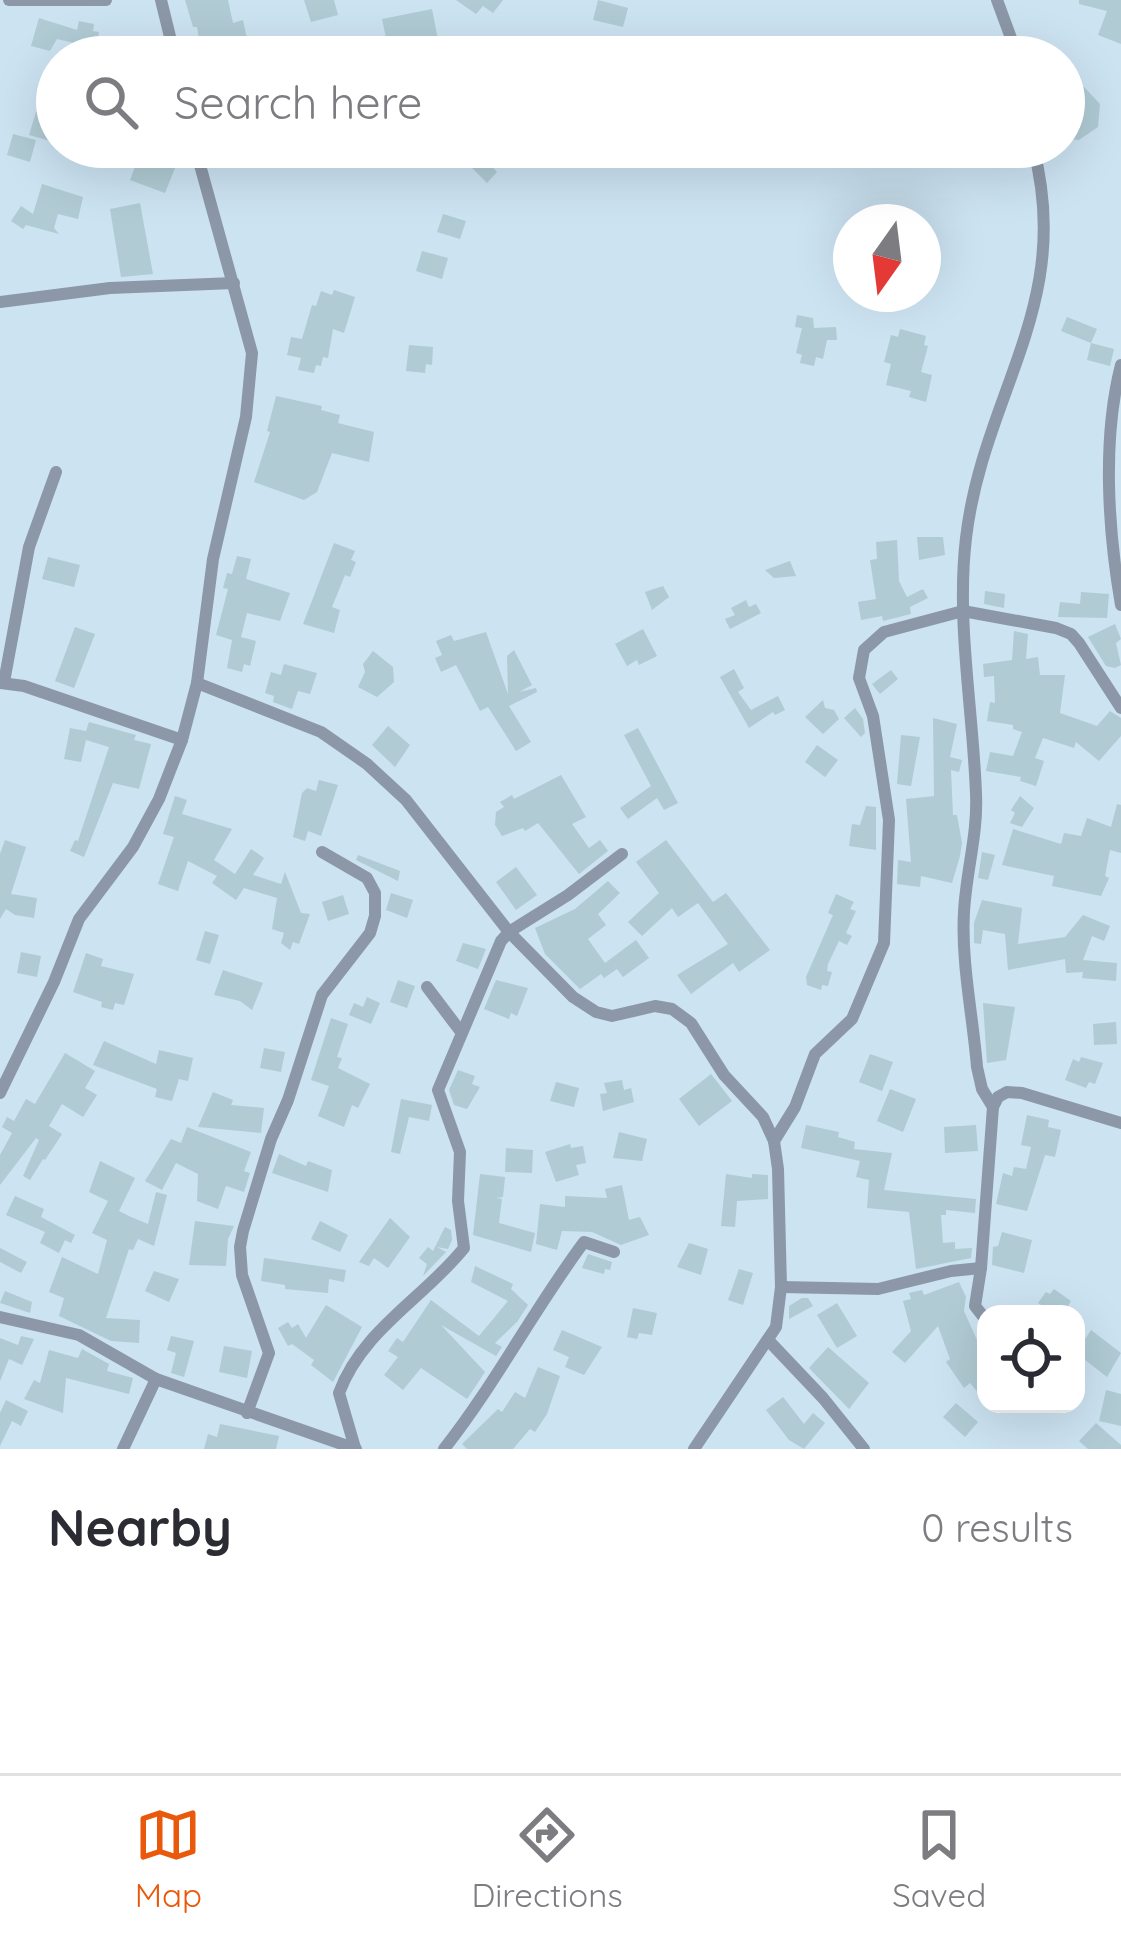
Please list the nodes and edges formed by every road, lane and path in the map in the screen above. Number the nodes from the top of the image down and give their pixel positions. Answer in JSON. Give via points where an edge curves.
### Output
{"nodes":[{"id":1,"x":10,"y":0,"type":"edge"},
{"id":2,"x":106,"y":0,"type":"edge"},
{"id":3,"x":161,"y":0,"type":"edge"},
{"id":4,"x":997,"y":0,"type":"edge"},
{"id":5,"x":170,"y":36,"type":"edge"},
{"id":6,"x":1010,"y":36,"type":"edge"},
{"id":7,"x":201,"y":168,"type":"edge"},
{"id":8,"x":1037,"y":168,"type":"edge"},
{"id":9,"x":234,"y":283,"type":"junction"},
{"id":10,"x":0,"y":302,"type":"edge"},
{"id":11,"x":1121,"y":365,"type":"edge"},
{"id":12,"x":56,"y":472,"type":"dead end"},
{"id":13,"x":1121,"y":604,"type":"edge"},
{"id":14,"x":963,"y":610,"type":"junction"},
{"id":15,"x":1121,"y":678,"type":"edge"},
{"id":16,"x":2,"y":683,"type":"edge"},
{"id":17,"x":197,"y":683,"type":"junction"},
{"id":18,"x":1106,"y":689,"type":"junction"},
{"id":19,"x":1121,"y":709,"type":"edge"},
{"id":20,"x":182,"y":740,"type":"junction"},
{"id":21,"x":322,"y":852,"type":"dead end"},
{"id":22,"x":622,"y":854,"type":"dead end"},
{"id":23,"x":509,"y":932,"type":"junction"},
{"id":24,"x":427,"y":987,"type":"dead end"},
{"id":25,"x":461,"y":1032,"type":"junction"},
{"id":26,"x":0,"y":1093,"type":"edge"},
{"id":27,"x":993,"y":1107,"type":"junction"},
{"id":28,"x":1121,"y":1123,"type":"edge"},
{"id":29,"x":774,"y":1142,"type":"junction"},
{"id":30,"x":614,"y":1252,"type":"dead end"},
{"id":31,"x":981,"y":1268,"type":"junction"},
{"id":32,"x":781,"y":1286,"type":"junction"},
{"id":33,"x":977,"y":1310,"type":"edge"},
{"id":34,"x":0,"y":1317,"type":"edge"},
{"id":35,"x":770,"y":1341,"type":"junction"},
{"id":36,"x":155,"y":1379,"type":"junction"},
{"id":37,"x":247,"y":1413,"type":"junction"},
{"id":38,"x":698,"y":1445,"type":"edge"},
{"id":39,"x":356,"y":1448,"type":"edge"},
{"id":40,"x":123,"y":1449,"type":"edge"},
{"id":41,"x":444,"y":1449,"type":"edge"},
{"id":42,"x":715,"y":1449,"type":"edge"},
{"id":43,"x":864,"y":1449,"type":"edge"}],
"edges":[{"from":1,"to":2,"type":"street"},
{"from":3,"to":5,"type":"street"},
{"from":4,"to":6,"type":"street"},
{"from":7,"to":9,"type":"street"},
{"from":8,"to":14,"type":"street","via":[[1041,282],[977,481]]},
{"from":9,"to":10,"type":"street"},
{"from":9,"to":17,"type":"street","via":[[251,345],[251,386],[219,525]]},
{"from":11,"to":13,"type":"street","via":[[1109,442]]},
{"from":12,"to":16,"type":"street","via":[[29,547]]},
{"from":14,"to":18,"type":"street","via":[[1067,632]]},
{"from":14,"to":27,"type":"street","via":[[977,812],[964,925],[977,1067]]},
{"from":14,"to":29,"type":"street","via":[[878,634],[861,658],[889,820],[884,943],[852,1019],[815,1054]]},
{"from":15,"to":18,"type":"street"},
{"from":16,"to":20,"type":"street"},
{"from":17,"to":20,"type":"street"},
{"from":17,"to":23,"type":"street","via":[[321,732],[367,764],[406,800]]},
{"from":18,"to":19,"type":"street"},
{"from":20,"to":26,"type":"street","via":[[134,847],[79,919]]},
{"from":21,"to":37,"type":"street","via":[[367,878],[375,916],[322,995],[243,1231],[242,1274],[269,1353]]},
{"from":22,"to":23,"type":"street"},
{"from":23,"to":25,"type":"street"},
{"from":23,"to":29,"type":"street","via":[[596,1012],[622,1016],[661,1006],[691,1023]]},
{"from":24,"to":25,"type":"street"},
{"from":25,"to":39,"type":"street","via":[[438,1090],[460,1152],[464,1248],[356,1359],[339,1393]]},
{"from":27,"to":28,"type":"street","via":[[1012,1091]]},
{"from":27,"to":31,"type":"street"},
{"from":29,"to":32,"type":"street"},
{"from":30,"to":41,"type":"street","via":[[584,1242]]},
{"from":31,"to":32,"type":"street","via":[[878,1289]]},
{"from":31,"to":33,"type":"street"},
{"from":32,"to":35,"type":"street"},
{"from":34,"to":36,"type":"street","via":[[80,1335]]},
{"from":35,"to":38,"type":"street"},
{"from":35,"to":43,"type":"street"},
{"from":36,"to":37,"type":"street"},
{"from":36,"to":40,"type":"street"},
{"from":37,"to":39,"type":"street"},
{"from":38,"to":42,"type":"street"}]}
